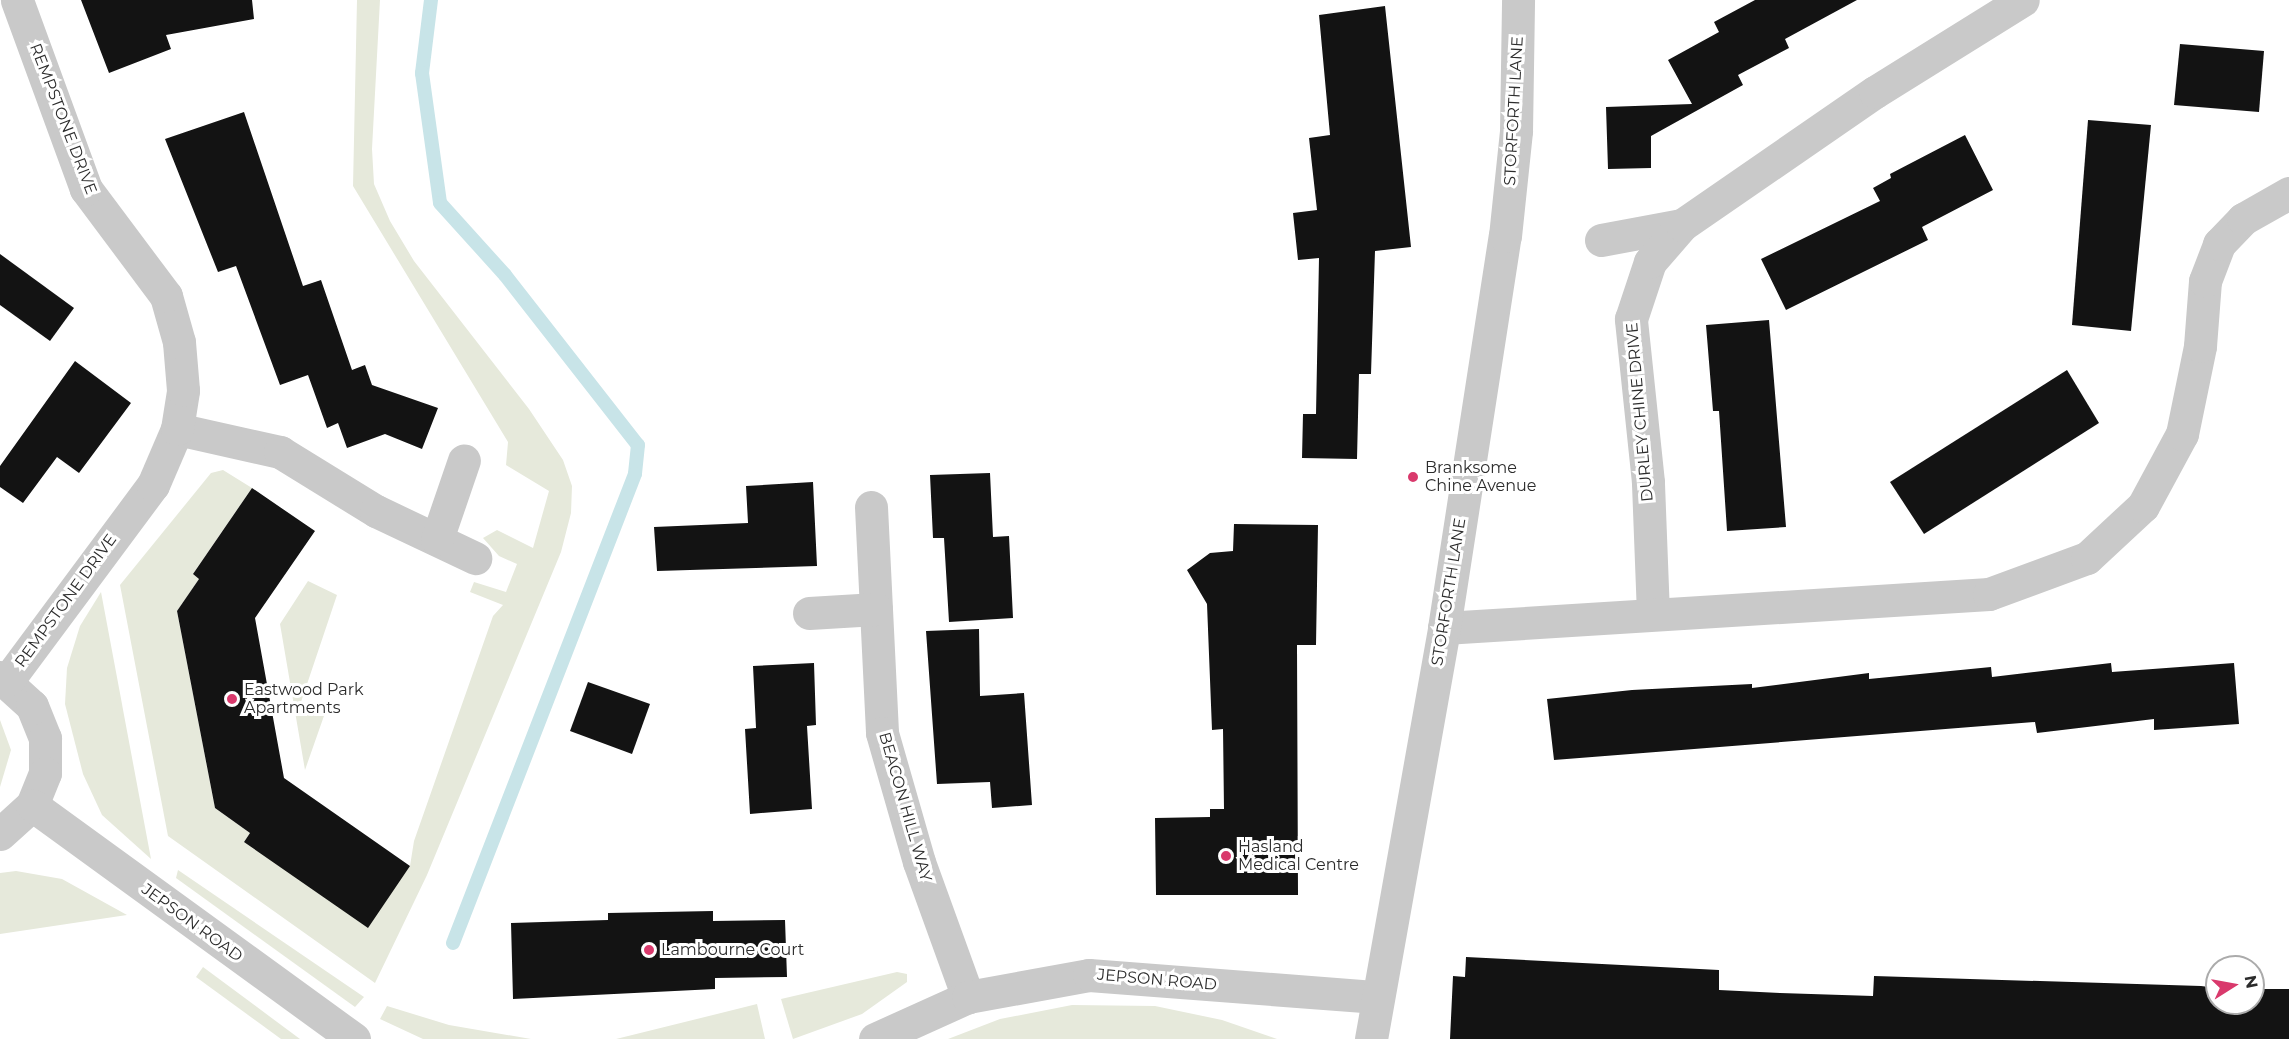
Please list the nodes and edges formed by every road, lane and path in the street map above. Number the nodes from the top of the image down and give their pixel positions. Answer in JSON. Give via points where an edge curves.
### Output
{"nodes":[{"id":1,"x":17,"y":0,"type":"edge"},
{"id":2,"x":1518,"y":0,"type":"edge"},
{"id":3,"x":2023,"y":0,"type":"edge"},
{"id":4,"x":2289,"y":193,"type":"edge"},
{"id":5,"x":1682,"y":225,"type":"junction"},
{"id":6,"x":1601,"y":240,"type":"dead end"},
{"id":7,"x":177,"y":429,"type":"junction"},
{"id":8,"x":464,"y":460,"type":"dead end"},
{"id":9,"x":871,"y":507,"type":"dead end"},
{"id":10,"x":437,"y":539,"type":"junction"},
{"id":11,"x":475,"y":558,"type":"dead end"},
{"id":12,"x":876,"y":609,"type":"junction"},
{"id":13,"x":809,"y":613,"type":"dead end"},
{"id":14,"x":1653,"y":614,"type":"junction"},
{"id":15,"x":1444,"y":627,"type":"junction"},
{"id":16,"x":4,"y":679,"type":"edge"},
{"id":17,"x":32,"y":805,"type":"junction"},
{"id":18,"x":0,"y":834,"type":"edge"},
{"id":19,"x":969,"y":997,"type":"junction"},
{"id":20,"x":1377,"y":997,"type":"junction"},
{"id":21,"x":354,"y":1039,"type":"edge"},
{"id":22,"x":875,"y":1039,"type":"edge"},
{"id":23,"x":1371,"y":1039,"type":"edge"}],
"edges":[{"from":1,"to":7,"type":"street","name":"REMPSTONE DRIVE","via":[[86,189],[166,296],[179,342],[183,390]]},
{"from":2,"to":15,"type":"street","name":"STORFORTH LANE","via":[[1516,131],[1505,236]]},
{"from":3,"to":5,"type":"street","name":"DURLEY CHINE DRIVE","via":[[1875,92]]},
{"from":4,"to":14,"type":"street","via":[[2243,219],[2219,244],[2205,281],[2200,346],[2182,434],[2143,506],[2087,558],[1989,594],[1787,610]]},
{"from":5,"to":6,"type":"street","name":"DURLEY CHINE DRIVE"},
{"from":5,"to":14,"type":"street","name":"DURLEY CHINE DRIVE","via":[[1650,262],[1631,319],[1648,482]]},
{"from":7,"to":10,"type":"street","via":[[280,452],[376,511]]},
{"from":7,"to":16,"type":"street","name":"REMPSTONE DRIVE","via":[[153,485]]},
{"from":8,"to":10,"type":"street"},
{"from":9,"to":12,"type":"street","name":"BEACON HILL WAY"},
{"from":10,"to":11,"type":"street"},
{"from":12,"to":13,"type":"street"},
{"from":12,"to":19,"type":"street","name":"BEACON HILL WAY","via":[[882,733],[926,882]]},
{"from":14,"to":15,"type":"street"},
{"from":15,"to":20,"type":"street","name":"STORFORTH LANE"},
{"from":16,"to":17,"type":"street","via":[[32,706],[45,738],[45,773]]},
{"from":17,"to":18,"type":"street"},
{"from":17,"to":21,"type":"street","name":"JEPSON ROAD"},
{"from":19,"to":20,"type":"street","name":"JEPSON ROAD","via":[[1089,975]]},
{"from":19,"to":22,"type":"street","name":"JEPSON ROAD"},
{"from":20,"to":23,"type":"street","name":"STORFORTH LANE"}]}
